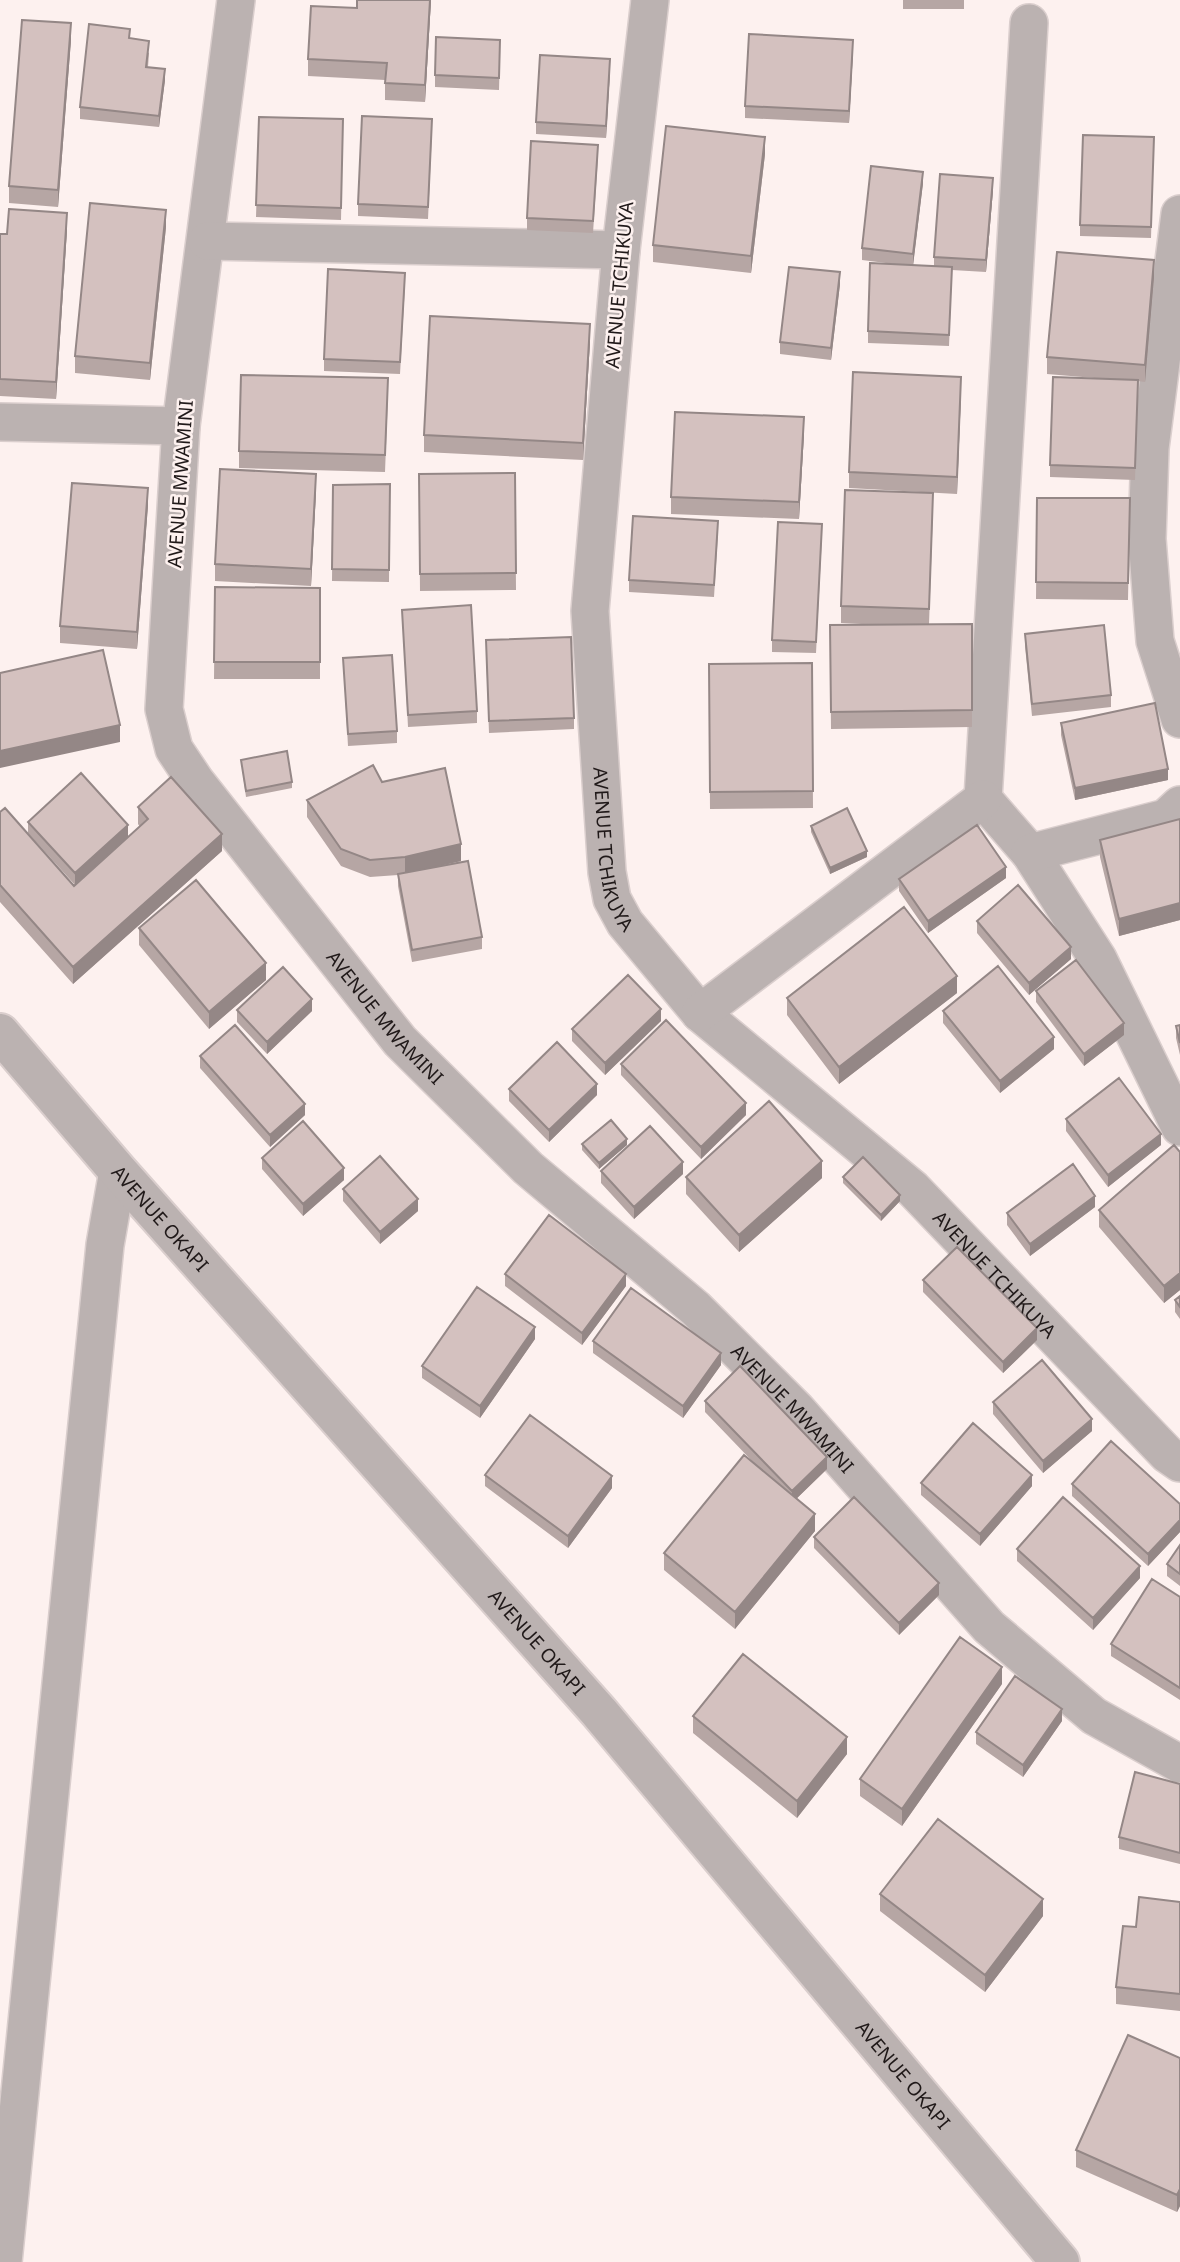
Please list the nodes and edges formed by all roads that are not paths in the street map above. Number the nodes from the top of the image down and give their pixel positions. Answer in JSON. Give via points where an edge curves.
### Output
{"nodes":[{"id":1,"x":236,"y":0,"type":"edge"},
{"id":2,"x":650,"y":0,"type":"edge"},
{"id":3,"x":1029,"y":23,"type":"dead end"},
{"id":4,"x":1180,"y":214,"type":"edge"},
{"id":5,"x":207,"y":241,"type":"junction"},
{"id":6,"x":621,"y":250,"type":"junction"},
{"id":7,"x":0,"y":422,"type":"edge"},
{"id":8,"x":181,"y":426,"type":"junction"},
{"id":9,"x":1180,"y":719,"type":"edge"},
{"id":10,"x":983,"y":799,"type":"junction"},
{"id":11,"x":1180,"y":806,"type":"edge"},
{"id":12,"x":1030,"y":853,"type":"junction"},
{"id":13,"x":700,"y":1013,"type":"junction"},
{"id":14,"x":0,"y":1033,"type":"edge"},
{"id":15,"x":1180,"y":1126,"type":"edge"},
{"id":16,"x":118,"y":1171,"type":"junction"},
{"id":17,"x":1180,"y":1464,"type":"edge"},
{"id":18,"x":1180,"y":1764,"type":"edge"},
{"id":19,"x":3,"y":2262,"type":"edge"},
{"id":20,"x":1060,"y":2262,"type":"edge"}],
"edges":[{"from":1,"to":5,"type":"street","name":"AVENUE MWAMINI"},
{"from":2,"to":6,"type":"street","name":"AVENUE TCHIKUYA"},
{"from":3,"to":10,"type":"street"},
{"from":4,"to":9,"type":"street","via":[[1150,448],[1147,539],[1156,641]]},
{"from":5,"to":6,"type":"street"},
{"from":5,"to":8,"type":"street","name":"AVENUE MWAMINI"},
{"from":6,"to":13,"type":"street","name":"AVENUE TCHIKUYA","via":[[590,611],[607,872],[612,899],[625,923]]},
{"from":7,"to":8,"type":"street"},
{"from":8,"to":18,"type":"street","name":"AVENUE MWAMINI","via":[[164,709],[174,749],[196,782],[400,1041],[449,1090],[528,1168],[704,1317],[797,1410],[989,1627],[1094,1716]]},
{"from":10,"to":12,"type":"street"},
{"from":10,"to":13,"type":"street"},
{"from":11,"to":12,"type":"street","via":[[1166,818]]},
{"from":12,"to":15,"type":"street","via":[[1098,959]]},
{"from":13,"to":17,"type":"street","name":"AVENUE TCHIKUYA","via":[[913,1189]]},
{"from":14,"to":16,"type":"street","name":"AVENUE OKAPI"},
{"from":16,"to":19,"type":"street","via":[[105,1245]]},
{"from":16,"to":20,"type":"street","name":"AVENUE OKAPI","via":[[599,1712]]}]}
